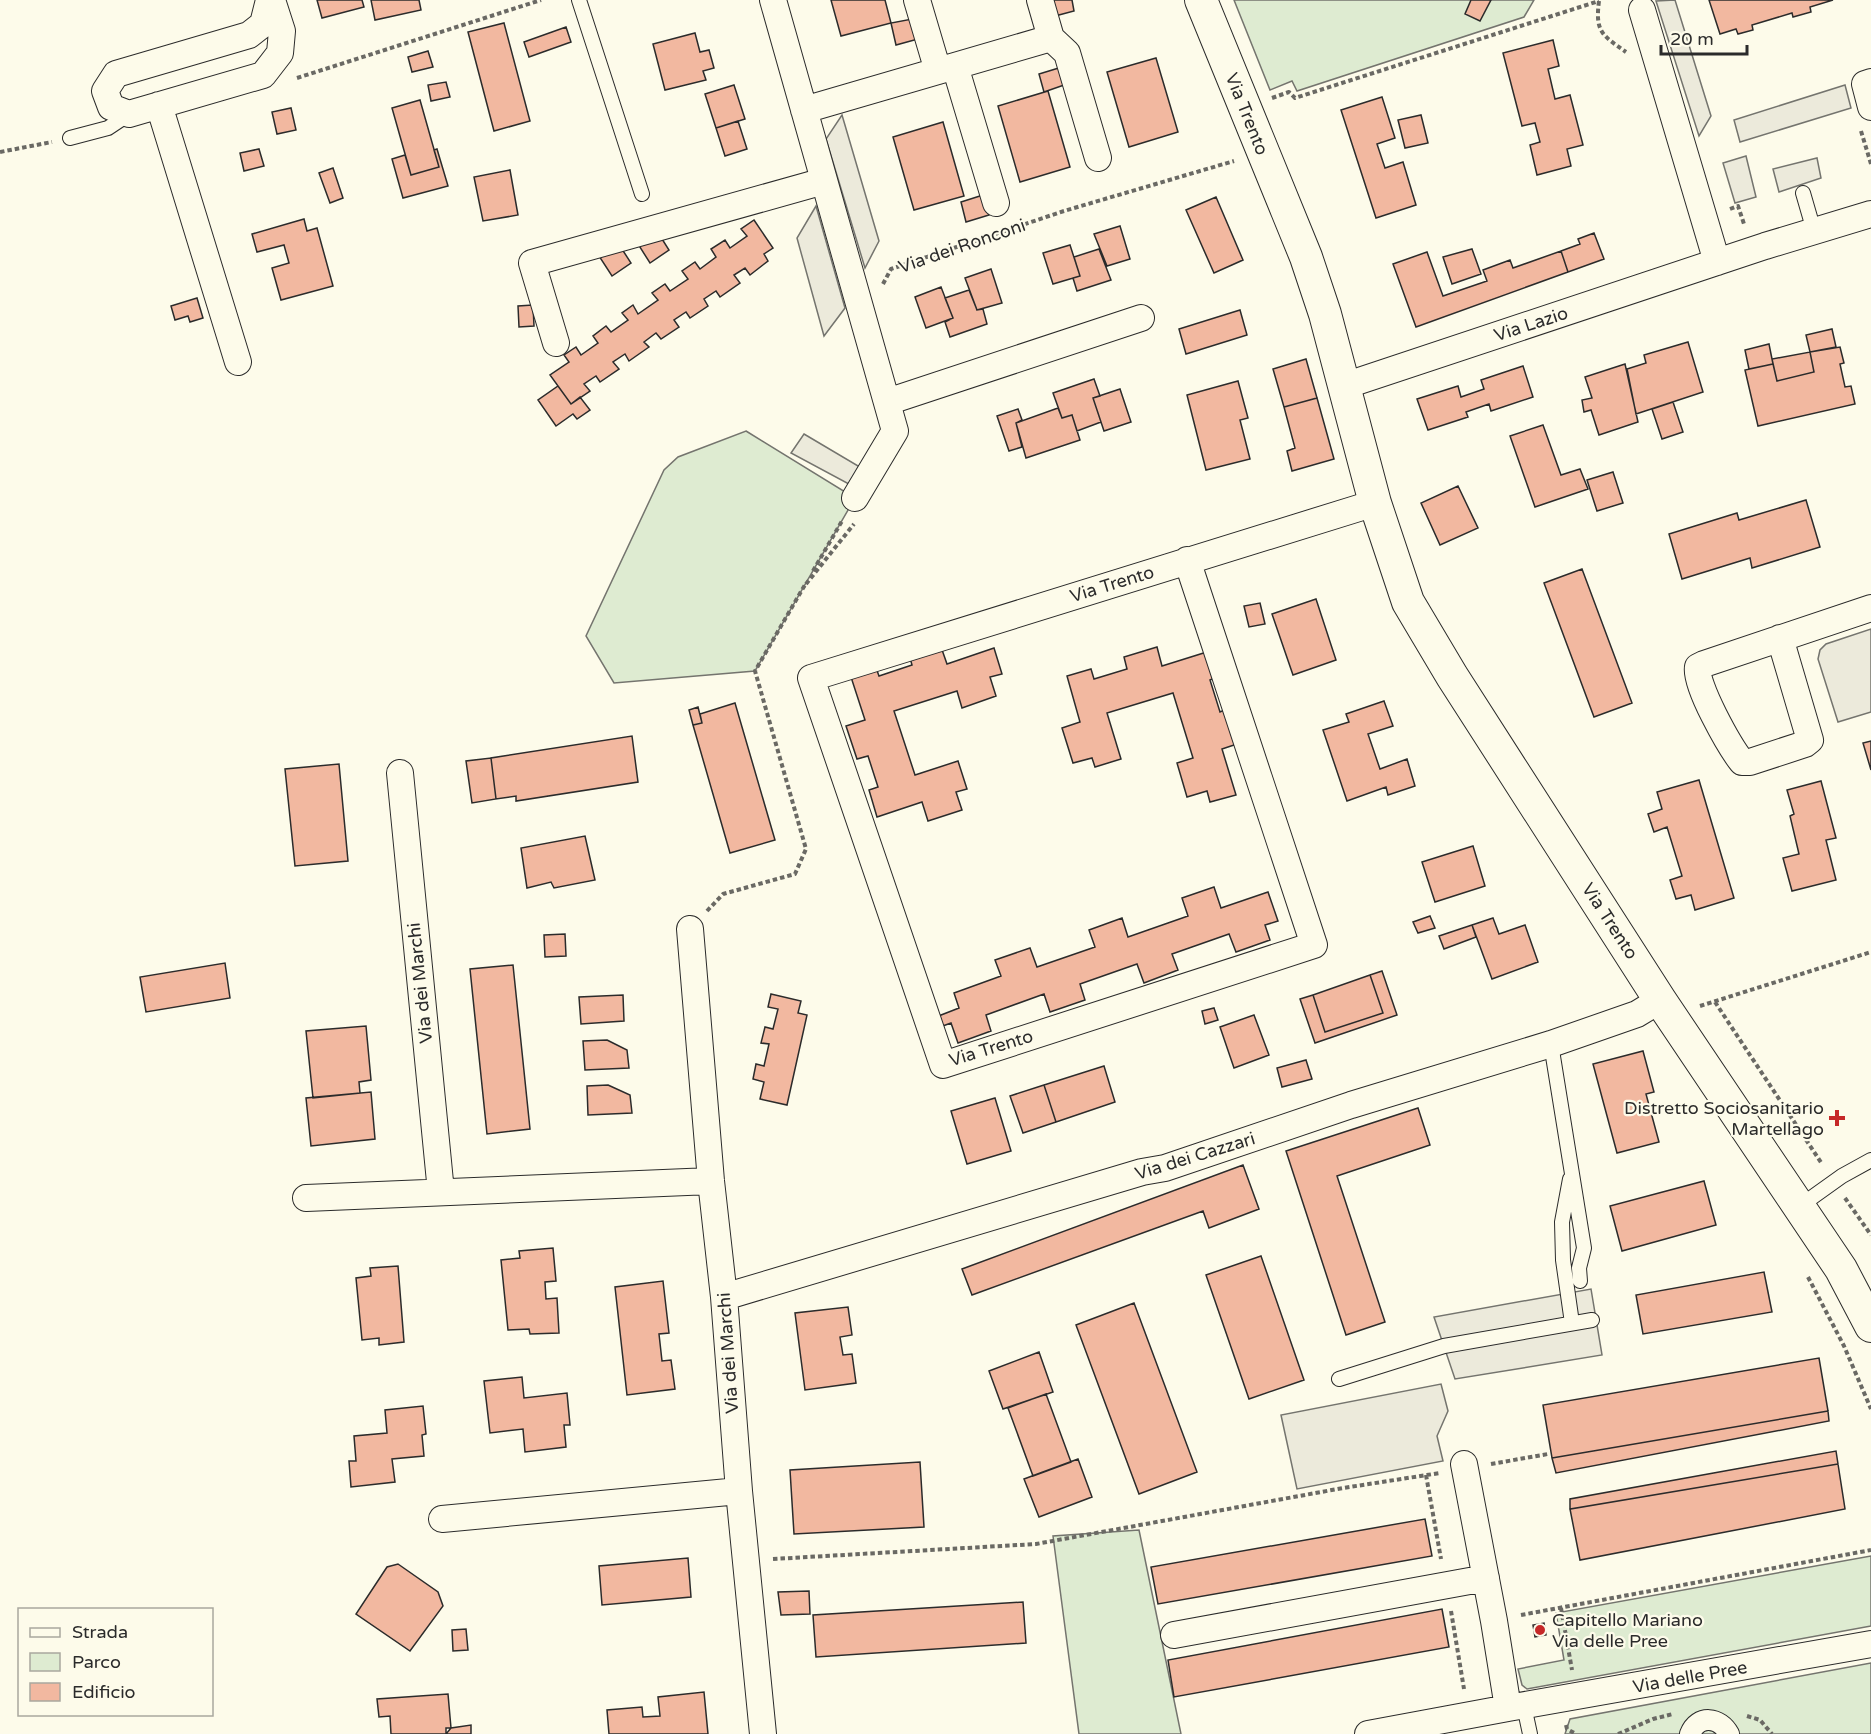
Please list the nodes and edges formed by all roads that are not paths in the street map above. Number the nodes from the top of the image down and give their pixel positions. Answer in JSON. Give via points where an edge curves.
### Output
{"nodes":[{"id":1,"x":271,"y":0,"type":"edge"},
{"id":2,"x":579,"y":0,"type":"edge"},
{"id":3,"x":773,"y":0,"type":"edge"},
{"id":4,"x":916,"y":0,"type":"edge"},
{"id":5,"x":1040,"y":0,"type":"edge"},
{"id":6,"x":1201,"y":0,"type":"edge"},
{"id":7,"x":1642,"y":10,"type":"dead end"},
{"id":8,"x":1051,"y":38,"type":"junction"},
{"id":9,"x":947,"y":68,"type":"junction"},
{"id":10,"x":1871,"y":82,"type":"edge"},
{"id":11,"x":159,"y":105,"type":"junction"},
{"id":12,"x":1871,"y":106,"type":"edge"},
{"id":13,"x":804,"y":110,"type":"junction"},
{"id":14,"x":129,"y":114,"type":"junction"},
{"id":15,"x":70,"y":138,"type":"road end"},
{"id":16,"x":1098,"y":158,"type":"dead end"},
{"id":17,"x":824,"y":181,"type":"junction"},
{"id":18,"x":1803,"y":193,"type":"dead end"},
{"id":19,"x":642,"y":194,"type":"dead end"},
{"id":20,"x":996,"y":203,"type":"dead end"},
{"id":21,"x":1871,"y":214,"type":"edge"},
{"id":22,"x":1814,"y":231,"type":"junction"},
{"id":23,"x":1717,"y":262,"type":"junction"},
{"id":24,"x":1142,"y":318,"type":"dead end"},
{"id":25,"x":556,"y":343,"type":"dead end"},
{"id":26,"x":238,"y":362,"type":"dead end"},
{"id":27,"x":1344,"y":386,"type":"junction"},
{"id":28,"x":887,"y":402,"type":"junction"},
{"id":29,"x":1375,"y":503,"type":"junction"},
{"id":30,"x":856,"y":509,"type":"road end"},
{"id":31,"x":1187,"y":560,"type":"junction"},
{"id":32,"x":1871,"y":608,"type":"edge"},
{"id":33,"x":1780,"y":639,"type":"junction"},
{"id":34,"x":400,"y":773,"type":"dead end"},
{"id":35,"x":690,"y":929,"type":"road end"},
{"id":36,"x":1660,"y":1000,"type":"junction"},
{"id":37,"x":1551,"y":1044,"type":"junction"},
{"id":38,"x":1871,"y":1160,"type":"edge"},
{"id":39,"x":1572,"y":1171,"type":"junction"},
{"id":40,"x":711,"y":1180,"type":"junction"},
{"id":41,"x":441,"y":1192,"type":"junction"},
{"id":42,"x":306,"y":1198,"type":"dead end"},
{"id":43,"x":1800,"y":1206,"type":"junction"},
{"id":44,"x":1580,"y":1281,"type":"dead end"},
{"id":45,"x":724,"y":1297,"type":"junction"},
{"id":46,"x":1592,"y":1320,"type":"dead end"},
{"id":47,"x":1572,"y":1323,"type":"junction"},
{"id":48,"x":1871,"y":1326,"type":"edge"},
{"id":49,"x":1339,"y":1379,"type":"dead end"},
{"id":50,"x":1464,"y":1467,"type":"road end"},
{"id":51,"x":739,"y":1491,"type":"junction"},
{"id":52,"x":442,"y":1519,"type":"dead end"},
{"id":53,"x":1486,"y":1578,"type":"junction"},
{"id":54,"x":1174,"y":1635,"type":"dead end"},
{"id":55,"x":1871,"y":1644,"type":"edge"},
{"id":56,"x":1516,"y":1707,"type":"junction"},
{"id":57,"x":763,"y":1734,"type":"edge"},
{"id":58,"x":1368,"y":1734,"type":"edge"},
{"id":59,"x":1530,"y":1734,"type":"edge"},
{"id":60,"x":1690,"y":1734,"type":"edge"},
{"id":61,"x":1729,"y":1734,"type":"edge"}],
"edges":[{"from":1,"to":11,"type":"street","via":[[282,31],[280,53],[263,75]]},
{"from":1,"to":14,"type":"street","via":[[263,24],[249,35],[116,74],[105,91],[111,107]]},
{"from":2,"to":19,"type":"lane"},
{"from":3,"to":13,"type":"street"},
{"from":4,"to":9,"type":"street"},
{"from":5,"to":8,"type":"street"},
{"from":6,"to":27,"type":"street","name":"Via Trento","via":[[1306,257]]},
{"from":7,"to":23,"type":"street"},
{"from":8,"to":9,"type":"street"},
{"from":8,"to":16,"type":"street","via":[[1067,53]]},
{"from":9,"to":13,"type":"street"},
{"from":9,"to":20,"type":"street"},
{"from":10,"to":12,"type":"street","via":[[1865,84]]},
{"from":11,"to":14,"type":"street"},
{"from":11,"to":26,"type":"street"},
{"from":13,"to":17,"type":"street"},
{"from":14,"to":15,"type":"lane","via":[[108,128]]},
{"from":17,"to":25,"type":"street","via":[[532,263]]},
{"from":17,"to":28,"type":"street"},
{"from":18,"to":22,"type":"lane"},
{"from":21,"to":22,"type":"street","name":"Via Lazio"},
{"from":22,"to":23,"type":"street","name":"Via Lazio"},
{"from":23,"to":27,"type":"street","name":"Via Lazio"},
{"from":24,"to":28,"type":"street"},
{"from":27,"to":29,"type":"street","name":"Via Trento"},
{"from":28,"to":30,"type":"street","via":[[895,431]]},
{"from":29,"to":31,"type":"street","name":"Via Trento"},
{"from":29,"to":36,"type":"street","name":"Via Trento","via":[[1408,602]]},
{"from":31,"to":31,"type":"street","name":"Via Trento","via":[[811,678],[943,1065],[1314,945]]},
{"from":32,"to":33,"type":"street"},
{"from":33,"to":33,"type":"street","via":[[1810,740],[1742,762],[1702,692],[1698,667]]},
{"from":34,"to":41,"type":"street","name":"Via dei Marchi"},
{"from":35,"to":40,"type":"street","name":"Via dei Marchi"},
{"from":36,"to":37,"type":"street","name":"Via dei Cazzari","via":[[1637,1014]]},
{"from":36,"to":43,"type":"street","name":"Via Trento"},
{"from":37,"to":39,"type":"lane"},
{"from":37,"to":45,"type":"street","name":"Via dei Cazzari","via":[[1165,1168]]},
{"from":38,"to":43,"type":"lane"},
{"from":39,"to":44,"type":"lane","via":[[1584,1248]]},
{"from":39,"to":47,"type":"lane","via":[[1562,1222]]},
{"from":40,"to":41,"type":"street"},
{"from":40,"to":45,"type":"street","name":"Via dei Marchi"},
{"from":41,"to":42,"type":"street"},
{"from":43,"to":48,"type":"street","name":"Via Trento","via":[[1841,1269]]},
{"from":45,"to":51,"type":"street","name":"Via dei Marchi"},
{"from":46,"to":47,"type":"lane"},
{"from":47,"to":49,"type":"lane","via":[[1444,1346]]},
{"from":50,"to":53,"type":"street"},
{"from":51,"to":52,"type":"street"},
{"from":51,"to":57,"type":"street","name":"Via dei Marchi"},
{"from":53,"to":54,"type":"street"},
{"from":53,"to":56,"type":"street"},
{"from":55,"to":56,"type":"street","name":"Via delle Pree"},
{"from":56,"to":58,"type":"street","name":"Via delle Pree"},
{"from":56,"to":59,"type":"lane"},
{"from":60,"to":61,"type":"street","via":[[1699,1722],[1708,1719],[1725,1726]]}]}
